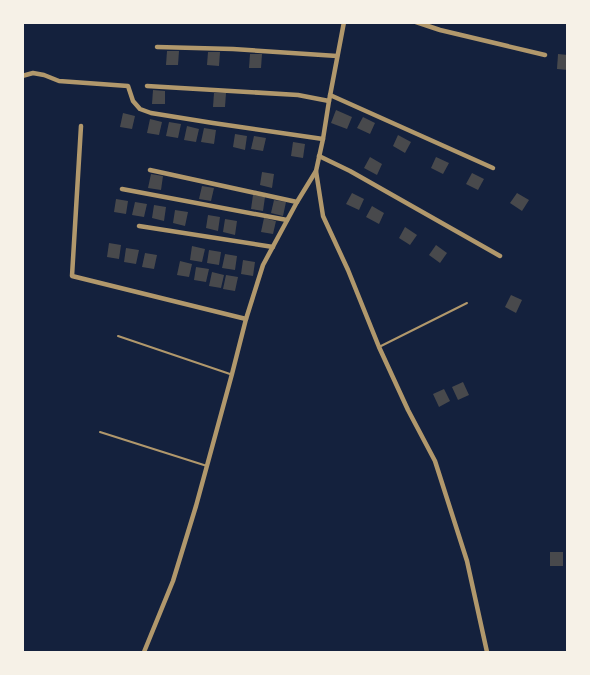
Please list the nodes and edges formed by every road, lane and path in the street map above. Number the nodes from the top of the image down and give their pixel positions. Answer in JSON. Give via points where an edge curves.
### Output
{"nodes":[{"id":1,"x":344,"y":22,"type":"edge"},
{"id":2,"x":416,"y":22,"type":"edge"},
{"id":3,"x":157,"y":47,"type":"dead end"},
{"id":4,"x":545,"y":55,"type":"dead end"},
{"id":5,"x":337,"y":56,"type":"junction"},
{"id":6,"x":22,"y":76,"type":"edge"},
{"id":7,"x":146,"y":86,"type":"dead end"},
{"id":8,"x":330,"y":95,"type":"junction"},
{"id":9,"x":329,"y":101,"type":"junction"},
{"id":10,"x":81,"y":126,"type":"dead end"},
{"id":11,"x":323,"y":139,"type":"junction"},
{"id":12,"x":319,"y":156,"type":"junction"},
{"id":13,"x":493,"y":168,"type":"dead end"},
{"id":14,"x":150,"y":170,"type":"dead end"},
{"id":15,"x":316,"y":171,"type":"junction"},
{"id":16,"x":122,"y":189,"type":"dead end"},
{"id":17,"x":297,"y":202,"type":"junction"},
{"id":18,"x":287,"y":220,"type":"junction"},
{"id":19,"x":138,"y":226,"type":"dead end"},
{"id":20,"x":272,"y":247,"type":"junction"},
{"id":21,"x":500,"y":256,"type":"dead end"},
{"id":22,"x":467,"y":303,"type":"dead end"},
{"id":23,"x":246,"y":319,"type":"junction"},
{"id":24,"x":118,"y":336,"type":"dead end"},
{"id":25,"x":379,"y":346,"type":"junction"},
{"id":26,"x":232,"y":374,"type":"junction"},
{"id":27,"x":100,"y":432,"type":"dead end"},
{"id":28,"x":207,"y":466,"type":"junction"},
{"id":29,"x":144,"y":652,"type":"edge"},
{"id":30,"x":486,"y":652,"type":"edge"}],
"edges":[{"from":1,"to":5,"type":"street"},
{"from":2,"to":4,"type":"street"},
{"from":3,"to":5,"type":"street","via":[[233,48]]},
{"from":5,"to":8,"type":"street"},
{"from":6,"to":11,"type":"street","via":[[33,73],[59,81],[128,86],[136,105],[151,113]]},
{"from":7,"to":9,"type":"street","via":[[298,95]]},
{"from":8,"to":9,"type":"street"},
{"from":8,"to":13,"type":"street"},
{"from":9,"to":11,"type":"street"},
{"from":10,"to":23,"type":"street","via":[[72,276]]},
{"from":11,"to":12,"type":"street"},
{"from":12,"to":15,"type":"street"},
{"from":12,"to":21,"type":"street"},
{"from":14,"to":17,"type":"street"},
{"from":15,"to":17,"type":"street"},
{"from":15,"to":25,"type":"street","via":[[323,216]]},
{"from":16,"to":18,"type":"street"},
{"from":17,"to":18,"type":"street"},
{"from":18,"to":20,"type":"street"},
{"from":19,"to":20,"type":"street"},
{"from":20,"to":23,"type":"street"},
{"from":22,"to":25,"type":"lane"},
{"from":23,"to":26,"type":"street"},
{"from":24,"to":26,"type":"lane"},
{"from":25,"to":30,"type":"street","via":[[408,410],[436,460],[467,561]]},
{"from":26,"to":28,"type":"street"},
{"from":27,"to":28,"type":"lane"},
{"from":28,"to":29,"type":"street","via":[[173,581]]}]}
